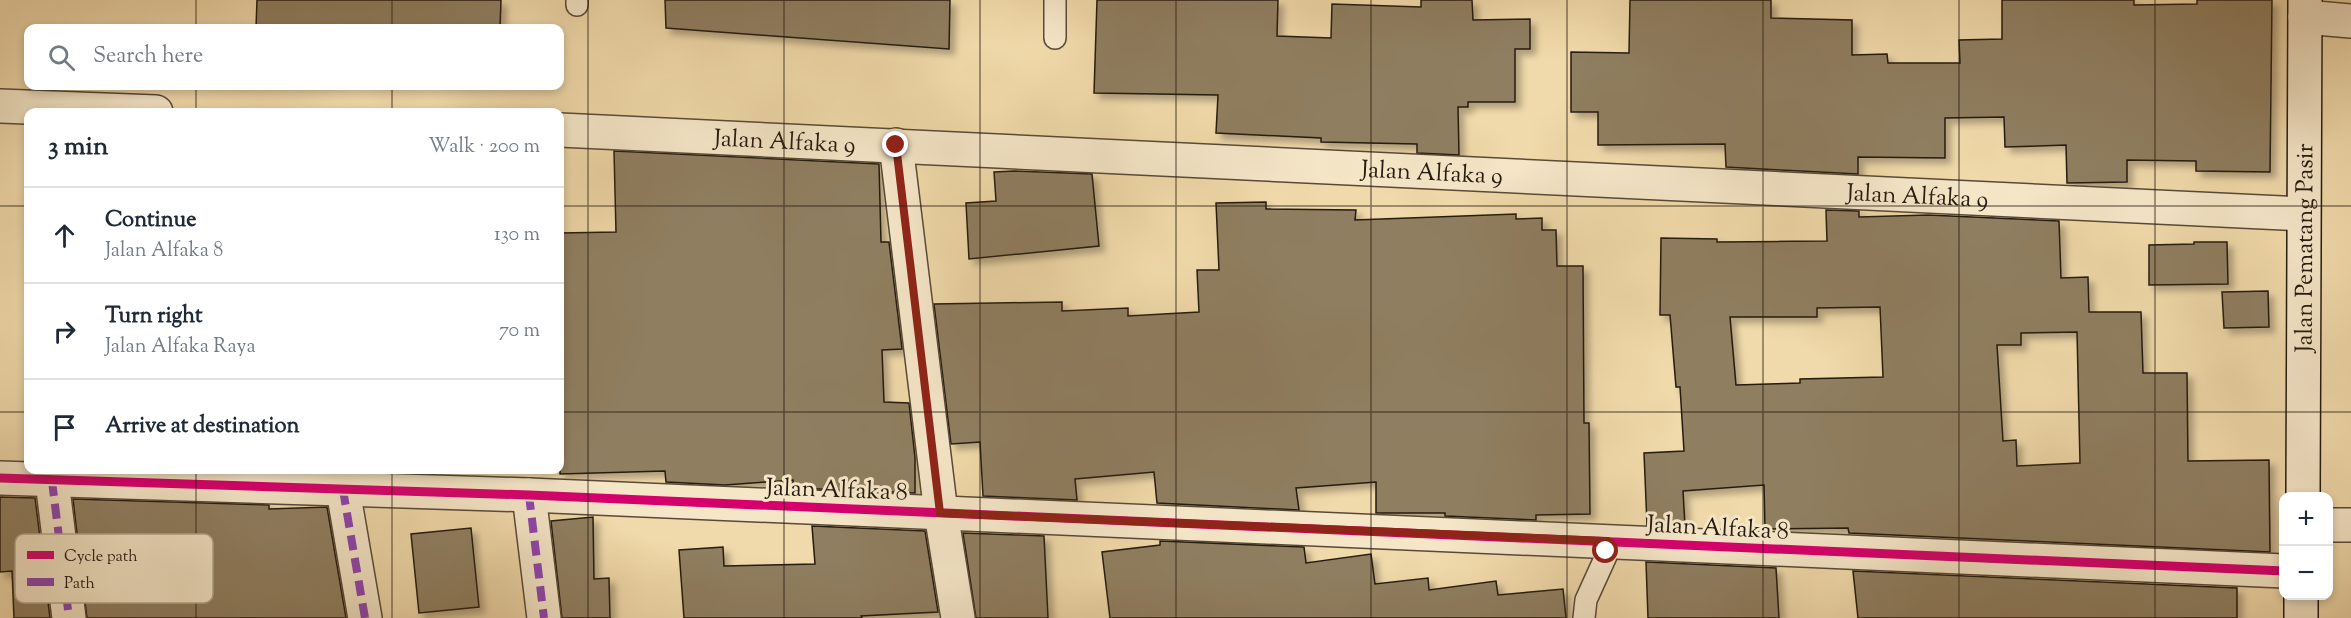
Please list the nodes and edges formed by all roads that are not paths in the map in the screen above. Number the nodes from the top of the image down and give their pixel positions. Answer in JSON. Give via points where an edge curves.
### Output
{"nodes":[{"id":1,"x":1055,"y":0,"type":"edge"},
{"id":2,"x":2305,"y":9,"type":"edge"},
{"id":3,"x":2351,"y":21,"type":"edge"},
{"id":4,"x":1055,"y":38,"type":"dead end"},
{"id":5,"x":0,"y":105,"type":"edge"},
{"id":6,"x":67,"y":108,"type":"edge"},
{"id":7,"x":564,"y":130,"type":"edge"},
{"id":8,"x":896,"y":145,"type":"junction"},
{"id":9,"x":2303,"y":214,"type":"junction"},
{"id":10,"x":0,"y":478,"type":"edge"},
{"id":11,"x":52,"y":480,"type":"junction"},
{"id":12,"x":343,"y":490,"type":"junction"},
{"id":13,"x":2303,"y":492,"type":"edge"},
{"id":14,"x":529,"y":495,"type":"junction"},
{"id":15,"x":940,"y":513,"type":"junction"},
{"id":16,"x":2333,"y":525,"type":"edge"},
{"id":17,"x":2351,"y":525,"type":"edge"},
{"id":18,"x":59,"y":534,"type":"edge"},
{"id":19,"x":1607,"y":541,"type":"junction"},
{"id":20,"x":2279,"y":571,"type":"edge"},
{"id":21,"x":2301,"y":600,"type":"edge"},
{"id":22,"x":67,"y":603,"type":"edge"},
{"id":23,"x":69,"y":618,"type":"edge"},
{"id":24,"x":364,"y":618,"type":"edge"},
{"id":25,"x":544,"y":618,"type":"edge"},
{"id":26,"x":958,"y":618,"type":"edge"},
{"id":27,"x":1584,"y":618,"type":"edge"},
{"id":28,"x":2301,"y":618,"type":"edge"}],
"edges":[{"from":1,"to":4,"type":"lane"},
{"from":2,"to":3,"type":"street"},
{"from":2,"to":9,"type":"street","name":"Jalan Pematang Pasir"},
{"from":5,"to":6,"type":"street"},
{"from":7,"to":8,"type":"street","name":"Jalan Alfaka 9"},
{"from":8,"to":9,"type":"street","name":"Jalan Alfaka 9"},
{"from":8,"to":15,"type":"street"},
{"from":9,"to":13,"type":"street","name":"Jalan Pematang Pasir"},
{"from":10,"to":11,"type":"street","name":"Jalan Alfaka 8"},
{"from":11,"to":12,"type":"street","name":"Jalan Alfaka 8"},
{"from":11,"to":18,"type":"street"},
{"from":12,"to":14,"type":"street","name":"Jalan Alfaka 8"},
{"from":12,"to":24,"type":"street"},
{"from":14,"to":15,"type":"street","name":"Jalan Alfaka 8"},
{"from":14,"to":25,"type":"street"},
{"from":15,"to":19,"type":"street","name":"Jalan Alfaka 8"},
{"from":15,"to":26,"type":"street"},
{"from":16,"to":17,"type":"street"},
{"from":19,"to":20,"type":"street","name":"Jalan Alfaka 8"},
{"from":19,"to":27,"type":"lane","via":[[1606,556],[1586,600]]},
{"from":21,"to":28,"type":"street"},
{"from":22,"to":23,"type":"street"}]}
